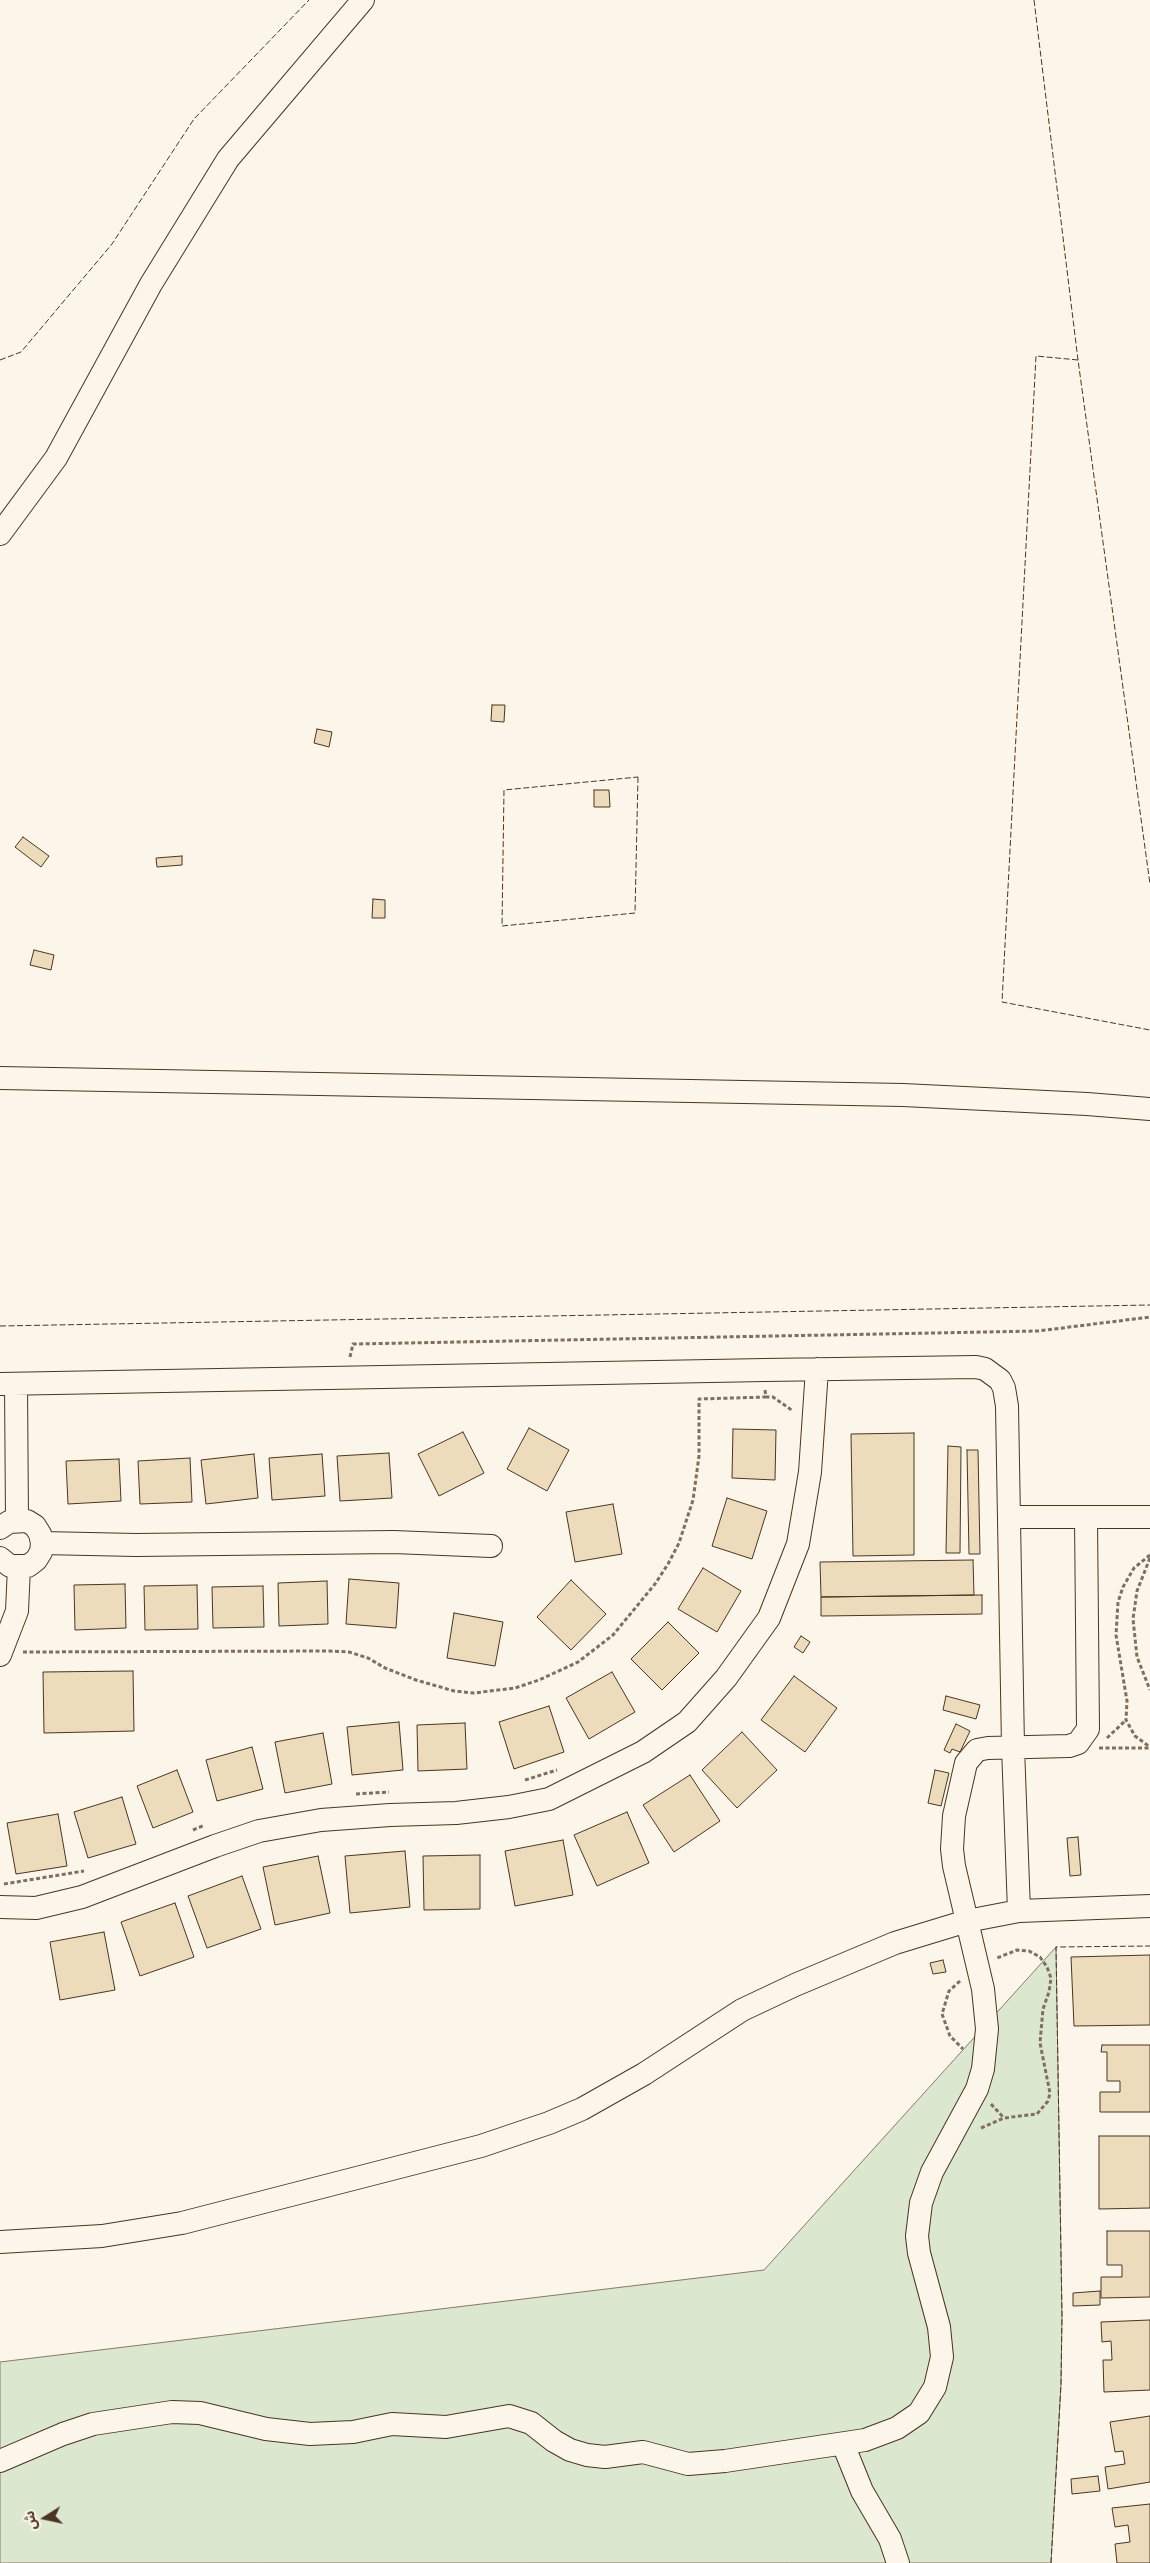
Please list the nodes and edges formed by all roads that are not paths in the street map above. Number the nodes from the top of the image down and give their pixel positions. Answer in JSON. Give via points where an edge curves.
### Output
{"nodes":[{"id":1,"x":363,"y":0,"type":"edge"},
{"id":2,"x":0,"y":534,"type":"edge"},
{"id":3,"x":0,"y":1078,"type":"edge"},
{"id":4,"x":1150,"y":1109,"type":"edge"},
{"id":5,"x":817,"y":1369,"type":"junction"},
{"id":6,"x":8,"y":1384,"type":"edge"},
{"id":7,"x":1010,"y":1517,"type":"junction"},
{"id":8,"x":1150,"y":1517,"type":"edge"},
{"id":9,"x":1086,"y":1518,"type":"junction"},
{"id":10,"x":9,"y":1524,"type":"edge"},
{"id":11,"x":42,"y":1543,"type":"junction"},
{"id":12,"x":491,"y":1546,"type":"dead end"},
{"id":13,"x":9,"y":1563,"type":"edge"},
{"id":14,"x":1,"y":1654,"type":"edge"},
{"id":15,"x":1013,"y":1747,"type":"junction"},
{"id":16,"x":1150,"y":1906,"type":"edge"},
{"id":17,"x":0,"y":1907,"type":"edge"},
{"id":18,"x":1019,"y":1912,"type":"junction"},
{"id":19,"x":967,"y":1921,"type":"junction"},
{"id":20,"x":0,"y":2242,"type":"edge"},
{"id":21,"x":842,"y":2444,"type":"junction"},
{"id":22,"x":0,"y":2461,"type":"edge"},
{"id":23,"x":898,"y":2563,"type":"edge"}],
"edges":[{"from":1,"to":2,"type":"street","via":[[228,159],[151,284],[56,458]]},
{"from":3,"to":4,"type":"street","via":[[912,1096]]},
{"from":5,"to":6,"type":"street"},
{"from":5,"to":7,"type":"street","via":[[976,1367],[993,1374],[1000,1380],[1006,1396]]},
{"from":5,"to":17,"type":"street","via":[[810,1472],[798,1544],[769,1618],[726,1678],[687,1722],[643,1752],[549,1799],[456,1813],[321,1820],[259,1831],[82,1897],[36,1908]]},
{"from":6,"to":10,"type":"street"},
{"from":7,"to":9,"type":"street"},
{"from":7,"to":15,"type":"street"},
{"from":8,"to":9,"type":"street"},
{"from":9,"to":15,"type":"street","via":[[1090,1720],[1084,1737],[1069,1746]]},
{"from":10,"to":11,"type":"street","via":[[27,1521],[35,1526]]},
{"from":11,"to":12,"type":"street","via":[[394,1542]]},
{"from":11,"to":13,"type":"street","via":[[36,1560],[28,1566]]},
{"from":13,"to":14,"type":"street","via":[[17,1612]]},
{"from":15,"to":18,"type":"street"},
{"from":15,"to":19,"type":"street","via":[[983,1748],[972,1753],[966,1763],[954,1816],[952,1849]]},
{"from":16,"to":18,"type":"street"},
{"from":18,"to":19,"type":"street"},
{"from":19,"to":20,"type":"street","via":[[895,1943],[788,1988],[719,2024],[614,2093],[515,2135],[260,2205],[182,2223],[102,2236]]},
{"from":19,"to":21,"type":"street","via":[[986,2009],[985,2056],[977,2089],[929,2180],[918,2220],[919,2253],[942,2342],[940,2372],[928,2401],[919,2413],[885,2433]]},
{"from":21,"to":22,"type":"street","via":[[688,2464],[643,2452],[605,2457],[587,2455],[554,2441],[530,2423],[509,2416],[446,2427],[392,2424],[353,2432],[310,2434],[179,2412],[94,2424]]},
{"from":21,"to":23,"type":"street","via":[[862,2491],[890,2539]]}]}
